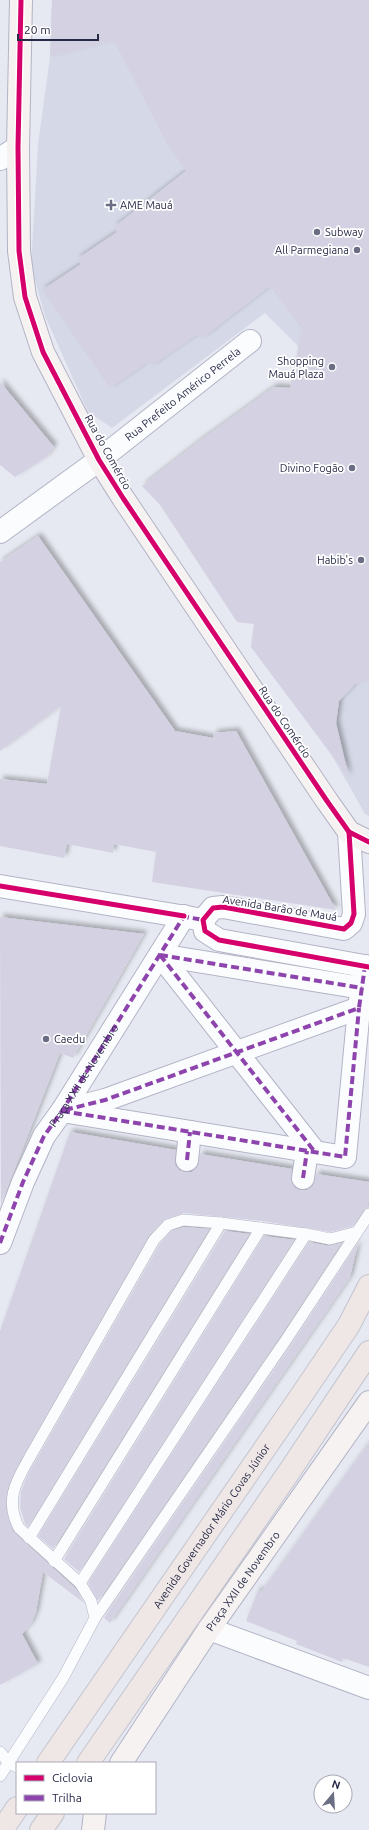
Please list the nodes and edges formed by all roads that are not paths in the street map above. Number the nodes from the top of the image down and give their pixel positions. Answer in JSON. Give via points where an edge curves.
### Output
{"nodes":[{"id":1,"x":21,"y":0,"type":"edge"},
{"id":2,"x":18,"y":146,"type":"junction"},
{"id":3,"x":0,"y":159,"type":"edge"},
{"id":4,"x":250,"y":341,"type":"dead end"},
{"id":5,"x":99,"y":460,"type":"junction"},
{"id":6,"x":0,"y":532,"type":"edge"},
{"id":7,"x":349,"y":832,"type":"junction"},
{"id":8,"x":369,"y":842,"type":"edge"},
{"id":9,"x":0,"y":886,"type":"edge"},
{"id":10,"x":193,"y":918,"type":"junction"},
{"id":11,"x":160,"y":955,"type":"junction"},
{"id":12,"x":367,"y":966,"type":"edge"},
{"id":13,"x":360,"y":998,"type":"junction"},
{"id":14,"x":236,"y":1053,"type":"junction"},
{"id":15,"x":62,"y":1111,"type":"junction"},
{"id":16,"x":190,"y":1132,"type":"junction"},
{"id":17,"x":311,"y":1151,"type":"junction"},
{"id":18,"x":187,"y":1160,"type":"dead end"},
{"id":19,"x":304,"y":1178,"type":"dead end"},
{"id":20,"x":369,"y":1214,"type":"edge"},
{"id":21,"x":221,"y":1223,"type":"junction"},
{"id":22,"x":261,"y":1228,"type":"junction"},
{"id":23,"x":357,"y":1232,"type":"junction"},
{"id":24,"x":306,"y":1234,"type":"junction"},
{"id":25,"x":0,"y":1243,"type":"edge"},
{"id":26,"x":369,"y":1286,"type":"edge"},
{"id":27,"x":369,"y":1352,"type":"edge"},
{"id":28,"x":369,"y":1402,"type":"edge"},
{"id":29,"x":29,"y":1538,"type":"junction"},
{"id":30,"x":54,"y":1561,"type":"junction"},
{"id":31,"x":80,"y":1583,"type":"junction"},
{"id":32,"x":95,"y":1618,"type":"junction"},
{"id":33,"x":210,"y":1629,"type":"junction"},
{"id":34,"x":369,"y":1688,"type":"edge"},
{"id":35,"x":0,"y":1752,"type":"edge"},
{"id":36,"x":49,"y":1762,"type":"edge"},
{"id":37,"x":89,"y":1762,"type":"edge"},
{"id":38,"x":121,"y":1762,"type":"edge"},
{"id":39,"x":13,"y":1765,"type":"edge"},
{"id":40,"x":0,"y":1776,"type":"edge"},
{"id":41,"x":16,"y":1809,"type":"edge"},
{"id":42,"x":52,"y":1814,"type":"edge"},
{"id":43,"x":95,"y":1814,"type":"edge"},
{"id":44,"x":2,"y":1830,"type":"edge"},
{"id":45,"x":41,"y":1830,"type":"edge"},
{"id":46,"x":93,"y":1830,"type":"edge"}],
"edges":[{"from":1,"to":2,"type":"street","name":"Rua do Comércio"},
{"from":2,"to":3,"type":"street"},
{"from":2,"to":5,"type":"street","name":"Rua do Comércio","via":[[19,251],[25,297],[43,352]]},
{"from":4,"to":5,"type":"street","name":"Rua Prefeito Américo Perrela"},
{"from":5,"to":6,"type":"street","name":"Rua Prefeito Américo Perrela"},
{"from":5,"to":7,"type":"street","name":"Rua do Comércio","via":[[131,512]]},
{"from":7,"to":8,"type":"street","name":"Rua do Comércio"},
{"from":7,"to":10,"type":"street","name":"Avenida Barão de Mauá","via":[[354,914],[351,923],[344,928],[223,907],[213,908]]},
{"from":9,"to":10,"type":"street"},
{"from":10,"to":11,"type":"street","name":"Praça XXII de Novembro"},
{"from":10,"to":12,"type":"street","via":[[205,932],[219,940]]},
{"from":11,"to":13,"type":"street"},
{"from":11,"to":14,"type":"street"},
{"from":11,"to":15,"type":"street","name":"Praça XXII de Novembro"},
{"from":12,"to":13,"type":"street"},
{"from":13,"to":14,"type":"street"},
{"from":13,"to":17,"type":"street","via":[[345,1157]]},
{"from":14,"to":15,"type":"street","via":[[105,1100]]},
{"from":14,"to":17,"type":"street"},
{"from":15,"to":16,"type":"street"},
{"from":15,"to":25,"type":"street","name":"Praça XXII de Novembro","via":[[44,1136]]},
{"from":16,"to":17,"type":"street"},
{"from":16,"to":18,"type":"street"},
{"from":17,"to":19,"type":"street"},
{"from":20,"to":23,"type":"lane"},
{"from":21,"to":22,"type":"lane"},
{"from":21,"to":29,"type":"lane"},
{"from":21,"to":29,"type":"lane","via":[[183,1220],[168,1225],[154,1240],[19,1477],[11,1498],[13,1517]]},
{"from":22,"to":24,"type":"lane"},
{"from":22,"to":30,"type":"lane"},
{"from":23,"to":24,"type":"lane","via":[[330,1239]]},
{"from":23,"to":32,"type":"lane"},
{"from":24,"to":31,"type":"lane"},
{"from":26,"to":36,"type":"main road","name":"Avenida Governador Mário Covas Júnior","via":[[349,1325]]},
{"from":27,"to":37,"type":"main road"},
{"from":28,"to":33,"type":"street","name":"Praça XXII de Novembro"},
{"from":29,"to":30,"type":"lane"},
{"from":30,"to":31,"type":"lane"},
{"from":31,"to":32,"type":"lane","via":[[91,1601]]},
{"from":32,"to":39,"type":"lane"},
{"from":33,"to":34,"type":"street"},
{"from":33,"to":38,"type":"street","name":"Praça XXII de Novembro"},
{"from":35,"to":39,"type":"lane"},
{"from":39,"to":40,"type":"lane"},
{"from":41,"to":44,"type":"main road"},
{"from":42,"to":45,"type":"main road"},
{"from":43,"to":46,"type":"street"}]}
